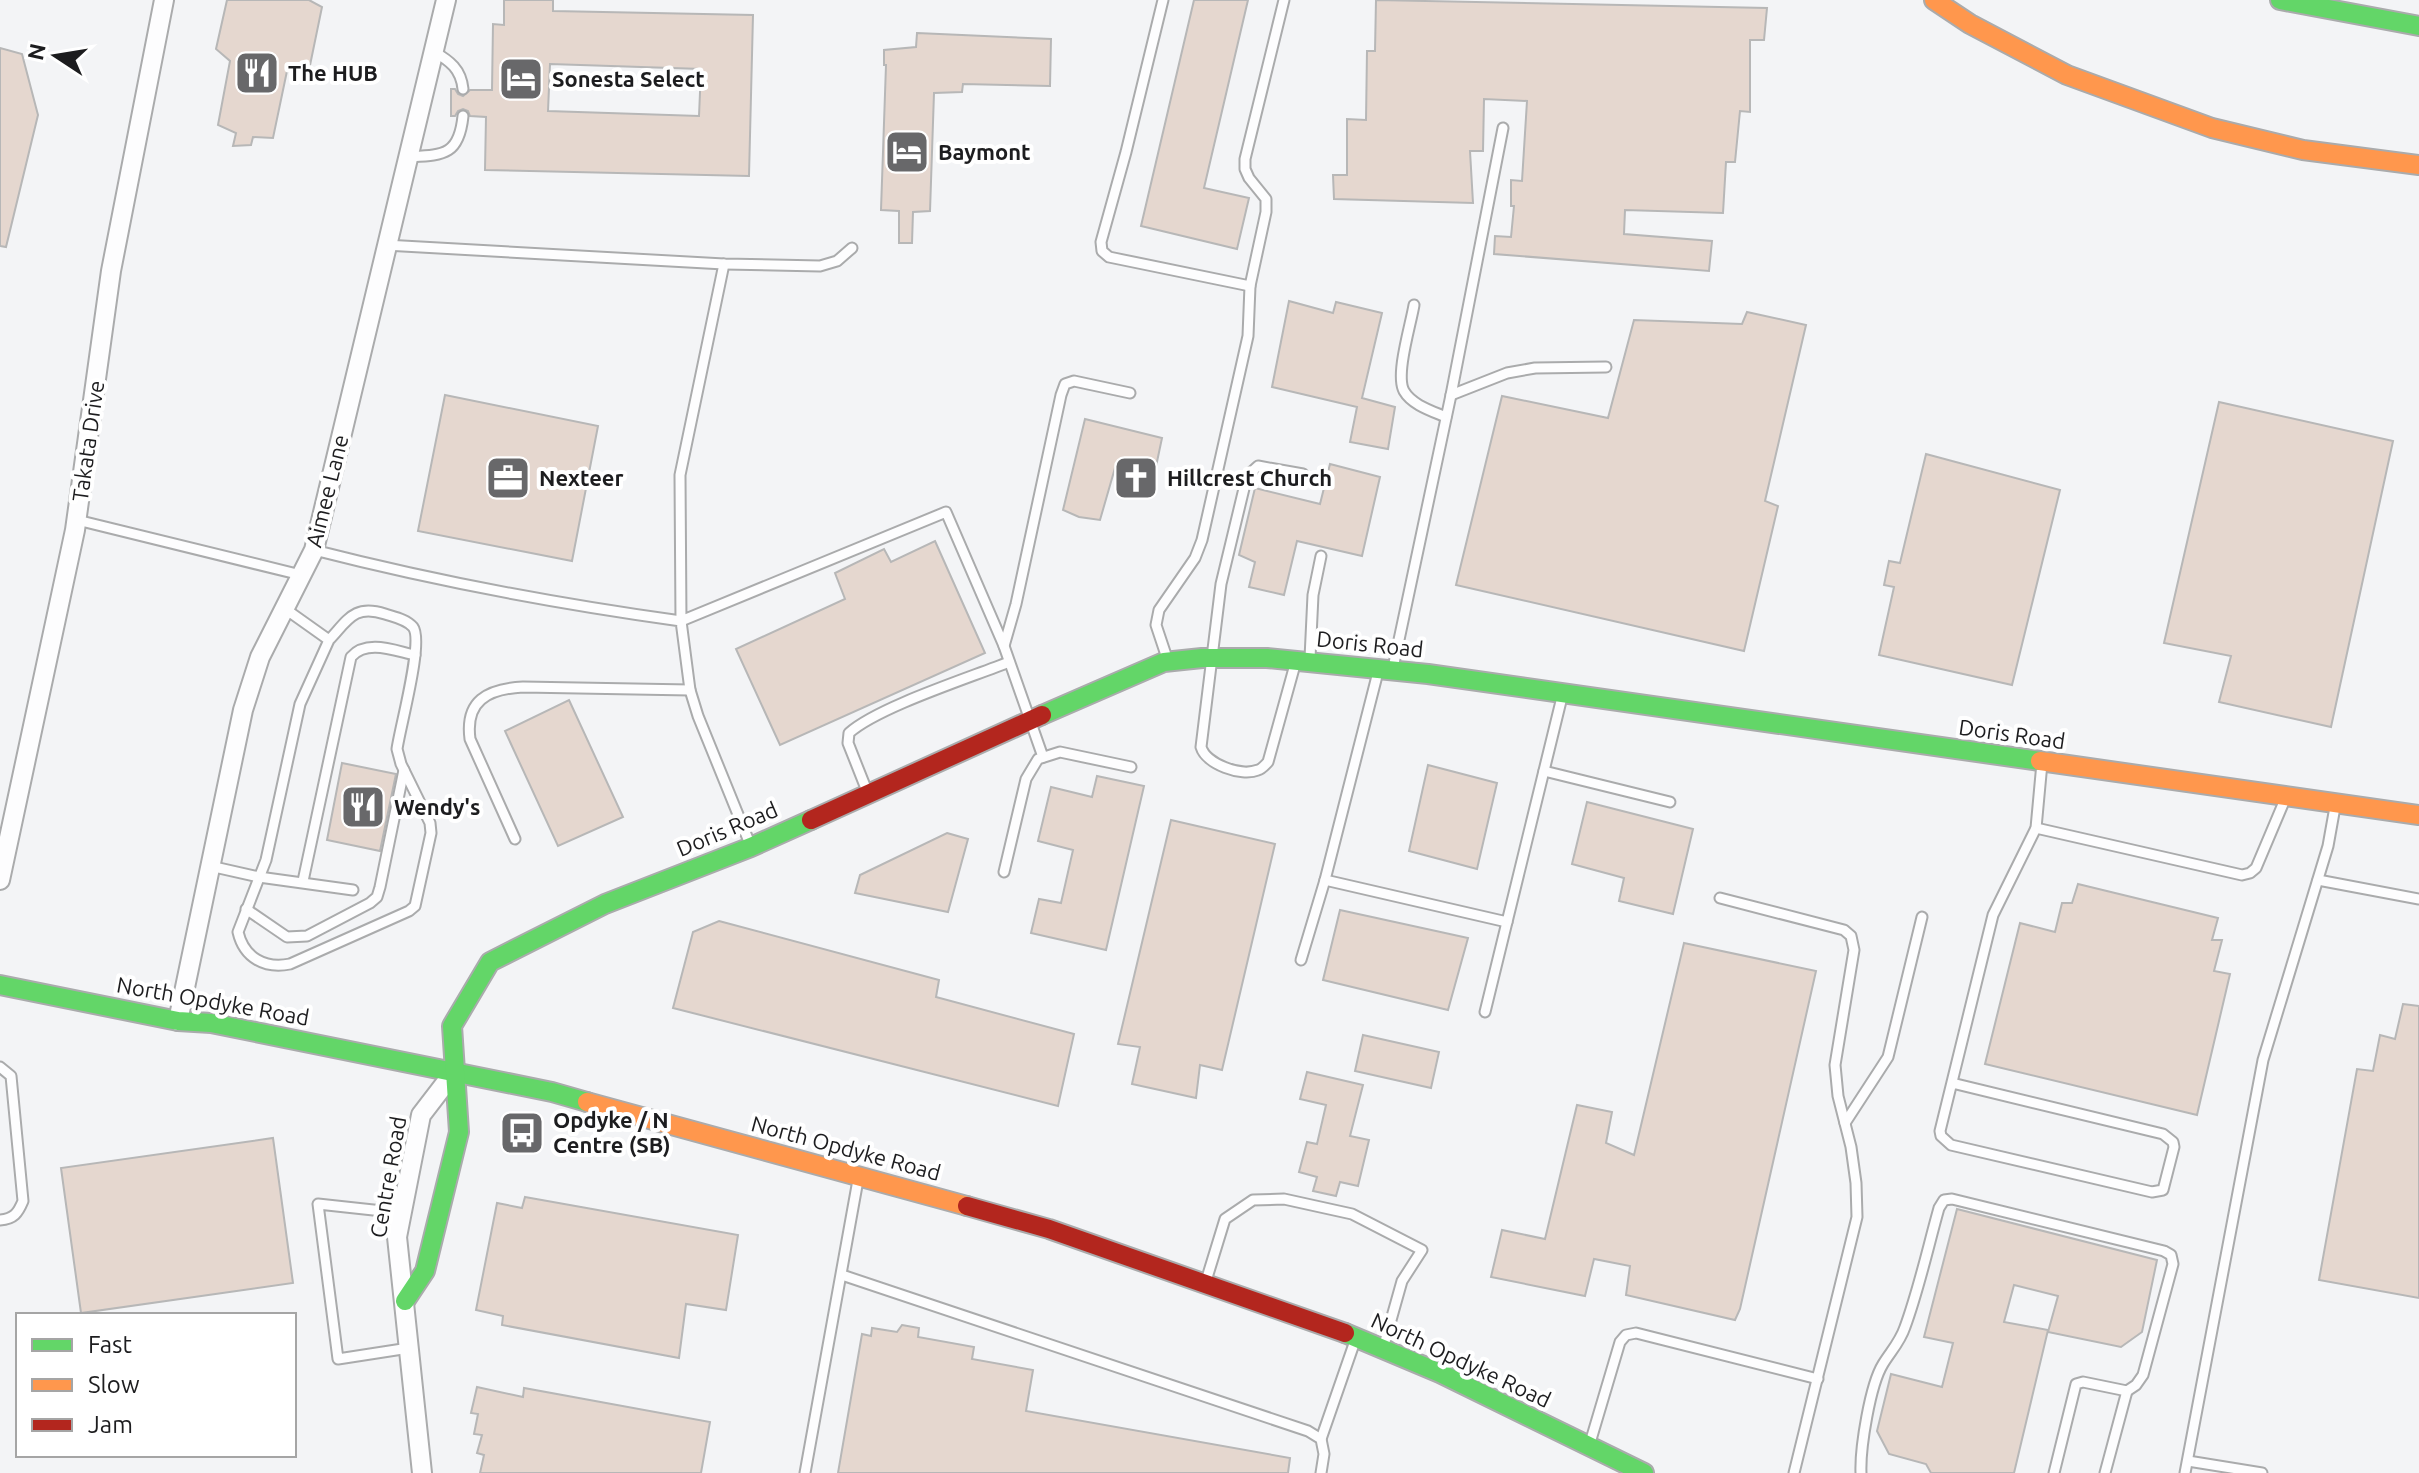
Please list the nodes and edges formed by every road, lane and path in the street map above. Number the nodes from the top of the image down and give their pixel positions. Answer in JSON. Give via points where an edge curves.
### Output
{"nodes":[{"id":1,"x":164,"y":0,"type":"edge"},
{"id":2,"x":446,"y":0,"type":"edge"},
{"id":3,"x":1163,"y":0,"type":"edge"},
{"id":4,"x":1284,"y":0,"type":"edge"},
{"id":5,"x":1934,"y":0,"type":"edge"},
{"id":6,"x":2280,"y":0,"type":"edge"},
{"id":7,"x":2419,"y":26,"type":"edge"},
{"id":8,"x":433,"y":51,"type":"junction"},
{"id":9,"x":463,"y":89,"type":"dead end"},
{"id":10,"x":463,"y":116,"type":"dead end"},
{"id":11,"x":1503,"y":128,"type":"dead end"},
{"id":12,"x":407,"y":157,"type":"junction"},
{"id":13,"x":2419,"y":165,"type":"edge"},
{"id":14,"x":385,"y":245,"type":"junction"},
{"id":15,"x":852,"y":248,"type":"dead end"},
{"id":16,"x":724,"y":264,"type":"junction"},
{"id":17,"x":1250,"y":286,"type":"junction"},
{"id":18,"x":1414,"y":305,"type":"dead end"},
{"id":19,"x":1606,"y":367,"type":"dead end"},
{"id":20,"x":1130,"y":393,"type":"dead end"},
{"id":21,"x":1451,"y":395,"type":"junction"},
{"id":22,"x":1446,"y":417,"type":"junction"},
{"id":23,"x":1303,"y":474,"type":"dead end"},
{"id":24,"x":77,"y":520,"type":"junction"},
{"id":25,"x":314,"y":550,"type":"junction"},
{"id":26,"x":1321,"y":556,"type":"dead end"},
{"id":27,"x":301,"y":575,"type":"junction"},
{"id":28,"x":284,"y":608,"type":"junction"},
{"id":29,"x":681,"y":621,"type":"junction"},
{"id":30,"x":329,"y":640,"type":"junction"},
{"id":31,"x":1004,"y":646,"type":"junction"},
{"id":32,"x":415,"y":655,"type":"junction"},
{"id":33,"x":1212,"y":657,"type":"junction"},
{"id":34,"x":1169,"y":661,"type":"junction"},
{"id":35,"x":1303,"y":661,"type":"junction"},
{"id":36,"x":1009,"y":662,"type":"junction"},
{"id":37,"x":1385,"y":670,"type":"junction"},
{"id":38,"x":690,"y":690,"type":"junction"},
{"id":39,"x":1563,"y":694,"type":"junction"},
{"id":40,"x":1029,"y":721,"type":"junction"},
{"id":41,"x":1043,"y":757,"type":"junction"},
{"id":42,"x":2042,"y":763,"type":"junction"},
{"id":43,"x":1131,"y":767,"type":"dead end"},
{"id":44,"x":404,"y":770,"type":"junction"},
{"id":45,"x":1544,"y":771,"type":"junction"},
{"id":46,"x":868,"y":794,"type":"junction"},
{"id":47,"x":2287,"y":797,"type":"junction"},
{"id":48,"x":1670,"y":802,"type":"dead end"},
{"id":49,"x":2336,"y":804,"type":"junction"},
{"id":50,"x":2419,"y":815,"type":"edge"},
{"id":51,"x":2036,"y":828,"type":"junction"},
{"id":52,"x":515,"y":839,"type":"dead end"},
{"id":53,"x":751,"y":847,"type":"junction"},
{"id":54,"x":210,"y":866,"type":"junction"},
{"id":55,"x":1004,"y":872,"type":"dead end"},
{"id":56,"x":259,"y":877,"type":"junction"},
{"id":57,"x":0,"y":880,"type":"edge"},
{"id":58,"x":1325,"y":880,"type":"junction"},
{"id":59,"x":2318,"y":880,"type":"junction"},
{"id":60,"x":303,"y":881,"type":"junction"},
{"id":61,"x":353,"y":890,"type":"dead end"},
{"id":62,"x":1720,"y":898,"type":"dead end"},
{"id":63,"x":2419,"y":899,"type":"edge"},
{"id":64,"x":246,"y":909,"type":"junction"},
{"id":65,"x":1922,"y":917,"type":"dead end"},
{"id":66,"x":1507,"y":922,"type":"junction"},
{"id":67,"x":1301,"y":960,"type":"dead end"},
{"id":68,"x":0,"y":985,"type":"edge"},
{"id":69,"x":1485,"y":1012,"type":"dead end"},
{"id":70,"x":178,"y":1021,"type":"junction"},
{"id":71,"x":0,"y":1067,"type":"edge"},
{"id":72,"x":454,"y":1072,"type":"junction"},
{"id":73,"x":1952,"y":1083,"type":"junction"},
{"id":74,"x":1845,"y":1123,"type":"junction"},
{"id":75,"x":859,"y":1177,"type":"junction"},
{"id":76,"x":401,"y":1213,"type":"junction"},
{"id":77,"x":0,"y":1220,"type":"edge"},
{"id":78,"x":842,"y":1275,"type":"junction"},
{"id":79,"x":1205,"y":1284,"type":"junction"},
{"id":80,"x":405,"y":1301,"type":"junction"},
{"id":81,"x":1356,"y":1337,"type":"junction"},
{"id":82,"x":409,"y":1348,"type":"junction"},
{"id":83,"x":1383,"y":1350,"type":"junction"},
{"id":84,"x":1818,"y":1379,"type":"junction"},
{"id":85,"x":2127,"y":1391,"type":"junction"},
{"id":86,"x":1321,"y":1439,"type":"junction"},
{"id":87,"x":1589,"y":1446,"type":"junction"},
{"id":88,"x":2188,"y":1461,"type":"junction"},
{"id":89,"x":422,"y":1473,"type":"edge"},
{"id":90,"x":805,"y":1473,"type":"edge"},
{"id":91,"x":1321,"y":1473,"type":"edge"},
{"id":92,"x":1644,"y":1473,"type":"edge"},
{"id":93,"x":1794,"y":1473,"type":"edge"},
{"id":94,"x":1861,"y":1473,"type":"edge"},
{"id":95,"x":2054,"y":1473,"type":"edge"},
{"id":96,"x":2105,"y":1473,"type":"edge"},
{"id":97,"x":2185,"y":1473,"type":"edge"},
{"id":98,"x":2262,"y":1473,"type":"edge"}],
"edges":[{"from":1,"to":24,"type":"street","name":"Takata Drive","via":[[111,271]]},
{"from":2,"to":8,"type":"street","name":"Aimee Lane"},
{"from":3,"to":17,"type":"lane","via":[[1102,251],[1109,257]]},
{"from":4,"to":17,"type":"lane","via":[[1245,159],[1249,178],[1266,199]]},
{"from":5,"to":13,"type":"main road","via":[[2067,75],[2212,128],[2303,150]]},
{"from":6,"to":7,"type":"main road"},
{"from":8,"to":9,"type":"lane","via":[[459,73]]},
{"from":8,"to":12,"type":"street","name":"Aimee Lane"},
{"from":10,"to":12,"type":"lane","via":[[462,133],[446,153]]},
{"from":11,"to":21,"type":"lane"},
{"from":12,"to":14,"type":"street","name":"Aimee Lane"},
{"from":14,"to":16,"type":"lane"},
{"from":14,"to":25,"type":"street","name":"Aimee Lane"},
{"from":15,"to":16,"type":"lane","via":[[820,266]]},
{"from":16,"to":29,"type":"lane","via":[[680,475]]},
{"from":17,"to":34,"type":"lane","via":[[1248,336],[1202,540],[1159,610],[1156,625]]},
{"from":18,"to":22,"type":"lane","via":[[1400,380],[1411,399]]},
{"from":19,"to":21,"type":"lane","via":[[1507,373]]},
{"from":20,"to":31,"type":"lane","via":[[1074,381],[1065,384]]},
{"from":21,"to":22,"type":"lane"},
{"from":22,"to":37,"type":"lane"},
{"from":23,"to":33,"type":"lane","via":[[1258,466],[1247,476],[1221,584]]},
{"from":24,"to":27,"type":"lane"},
{"from":24,"to":57,"type":"street","name":"Takata Drive"},
{"from":25,"to":27,"type":"street","name":"Aimee Lane"},
{"from":25,"to":29,"type":"lane","via":[[529,596]]},
{"from":26,"to":35,"type":"lane"},
{"from":27,"to":28,"type":"street","name":"Aimee Lane"},
{"from":28,"to":30,"type":"lane"},
{"from":28,"to":54,"type":"street","name":"Aimee Lane","via":[[243,710]]},
{"from":29,"to":31,"type":"lane","via":[[946,512]]},
{"from":29,"to":38,"type":"lane"},
{"from":30,"to":32,"type":"lane","via":[[365,609],[413,627]]},
{"from":30,"to":56,"type":"lane","via":[[300,704]]},
{"from":31,"to":36,"type":"lane"},
{"from":32,"to":44,"type":"lane","via":[[397,749]]},
{"from":32,"to":60,"type":"lane","via":[[370,646],[351,657]]},
{"from":33,"to":34,"type":"main road","name":"Doris Road"},
{"from":33,"to":35,"type":"main road","name":"Doris Road"},
{"from":33,"to":35,"type":"lane","via":[[1203,755],[1214,765],[1242,771],[1257,771],[1268,762]]},
{"from":34,"to":40,"type":"main road","name":"Doris Road"},
{"from":35,"to":37,"type":"main road","name":"Doris Road"},
{"from":36,"to":40,"type":"lane"},
{"from":36,"to":46,"type":"lane","via":[[897,707],[849,733]]},
{"from":37,"to":39,"type":"main road","name":"Doris Road"},
{"from":37,"to":58,"type":"lane"},
{"from":38,"to":52,"type":"lane","via":[[523,687],[482,697],[471,710],[470,739]]},
{"from":38,"to":53,"type":"lane"},
{"from":39,"to":42,"type":"main road","name":"Doris Road"},
{"from":39,"to":45,"type":"lane"},
{"from":40,"to":41,"type":"lane"},
{"from":40,"to":46,"type":"main road","name":"Doris Road"},
{"from":41,"to":43,"type":"lane","via":[[1060,752]]},
{"from":41,"to":55,"type":"lane","via":[[1026,779]]},
{"from":42,"to":47,"type":"main road","name":"Doris Road"},
{"from":42,"to":51,"type":"lane"},
{"from":44,"to":64,"type":"lane","via":[[377,897],[307,936],[287,937]]},
{"from":44,"to":64,"type":"lane","via":[[431,833],[415,906],[278,966],[249,956],[241,943],[238,932]]},
{"from":45,"to":48,"type":"lane"},
{"from":45,"to":66,"type":"lane"},
{"from":46,"to":53,"type":"main road","name":"Doris Road"},
{"from":47,"to":49,"type":"main road","name":"Doris Road"},
{"from":47,"to":51,"type":"lane","via":[[2256,868],[2242,875]]},
{"from":49,"to":50,"type":"main road","name":"Doris Road"},
{"from":49,"to":59,"type":"lane"},
{"from":51,"to":73,"type":"lane","via":[[1993,915]]},
{"from":53,"to":72,"type":"main road","name":"Doris Road","via":[[605,904],[490,962],[452,1026]]},
{"from":54,"to":56,"type":"lane"},
{"from":54,"to":70,"type":"street","name":"Aimee Lane"},
{"from":56,"to":60,"type":"lane"},
{"from":56,"to":64,"type":"lane"},
{"from":58,"to":66,"type":"lane"},
{"from":58,"to":67,"type":"lane"},
{"from":59,"to":63,"type":"lane"},
{"from":59,"to":88,"type":"lane","via":[[2263,1060]]},
{"from":60,"to":61,"type":"lane"},
{"from":62,"to":74,"type":"lane","via":[[1833,926],[1851,936],[1854,950],[1835,1065]]},
{"from":65,"to":74,"type":"lane","via":[[1888,1057]]},
{"from":66,"to":69,"type":"lane"},
{"from":68,"to":70,"type":"main road","name":"North Opdyke Road"},
{"from":70,"to":72,"type":"main road","name":"North Opdyke Road","via":[[211,1023]]},
{"from":71,"to":77,"type":"lane","via":[[11,1076],[23,1201],[18,1213]]},
{"from":72,"to":75,"type":"main road","name":"North Opdyke Road","via":[[552,1092]]},
{"from":72,"to":76,"type":"street","name":"Centre Road","via":[[421,1115]]},
{"from":72,"to":80,"type":"main road","via":[[459,1132],[425,1271]]},
{"from":73,"to":73,"type":"lane","via":[[1940,1131],[1951,1145],[2152,1192],[2163,1190],[2174,1147],[2163,1134]]},
{"from":74,"to":84,"type":"lane","via":[[1857,1217]]},
{"from":75,"to":78,"type":"lane"},
{"from":75,"to":79,"type":"main road","name":"North Opdyke Road","via":[[1049,1229]]},
{"from":76,"to":80,"type":"street","name":"Centre Road","via":[[397,1237]]},
{"from":76,"to":82,"type":"lane","via":[[318,1204],[338,1359]]},
{"from":78,"to":86,"type":"lane"},
{"from":78,"to":90,"type":"lane"},
{"from":79,"to":81,"type":"main road","name":"North Opdyke Road"},
{"from":79,"to":83,"type":"lane","via":[[1225,1219],[1253,1200],[1284,1199],[1352,1214],[1422,1250],[1402,1281]]},
{"from":80,"to":82,"type":"street","name":"Centre Road"},
{"from":81,"to":83,"type":"main road","name":"North Opdyke Road"},
{"from":81,"to":86,"type":"lane"},
{"from":82,"to":89,"type":"street","name":"Centre Road"},
{"from":83,"to":87,"type":"main road","name":"North Opdyke Road"},
{"from":84,"to":87,"type":"lane","via":[[1636,1333],[1626,1335]]},
{"from":84,"to":93,"type":"lane"},
{"from":85,"to":94,"type":"lane","via":[[2143,1375],[2171,1255],[1944,1200],[1906,1325],[1877,1378]]},
{"from":85,"to":95,"type":"lane","via":[[2076,1384]]},
{"from":85,"to":96,"type":"lane"},
{"from":86,"to":91,"type":"lane"},
{"from":87,"to":92,"type":"main road","name":"North Opdyke Road"},
{"from":88,"to":97,"type":"lane"},
{"from":88,"to":98,"type":"lane"}]}
